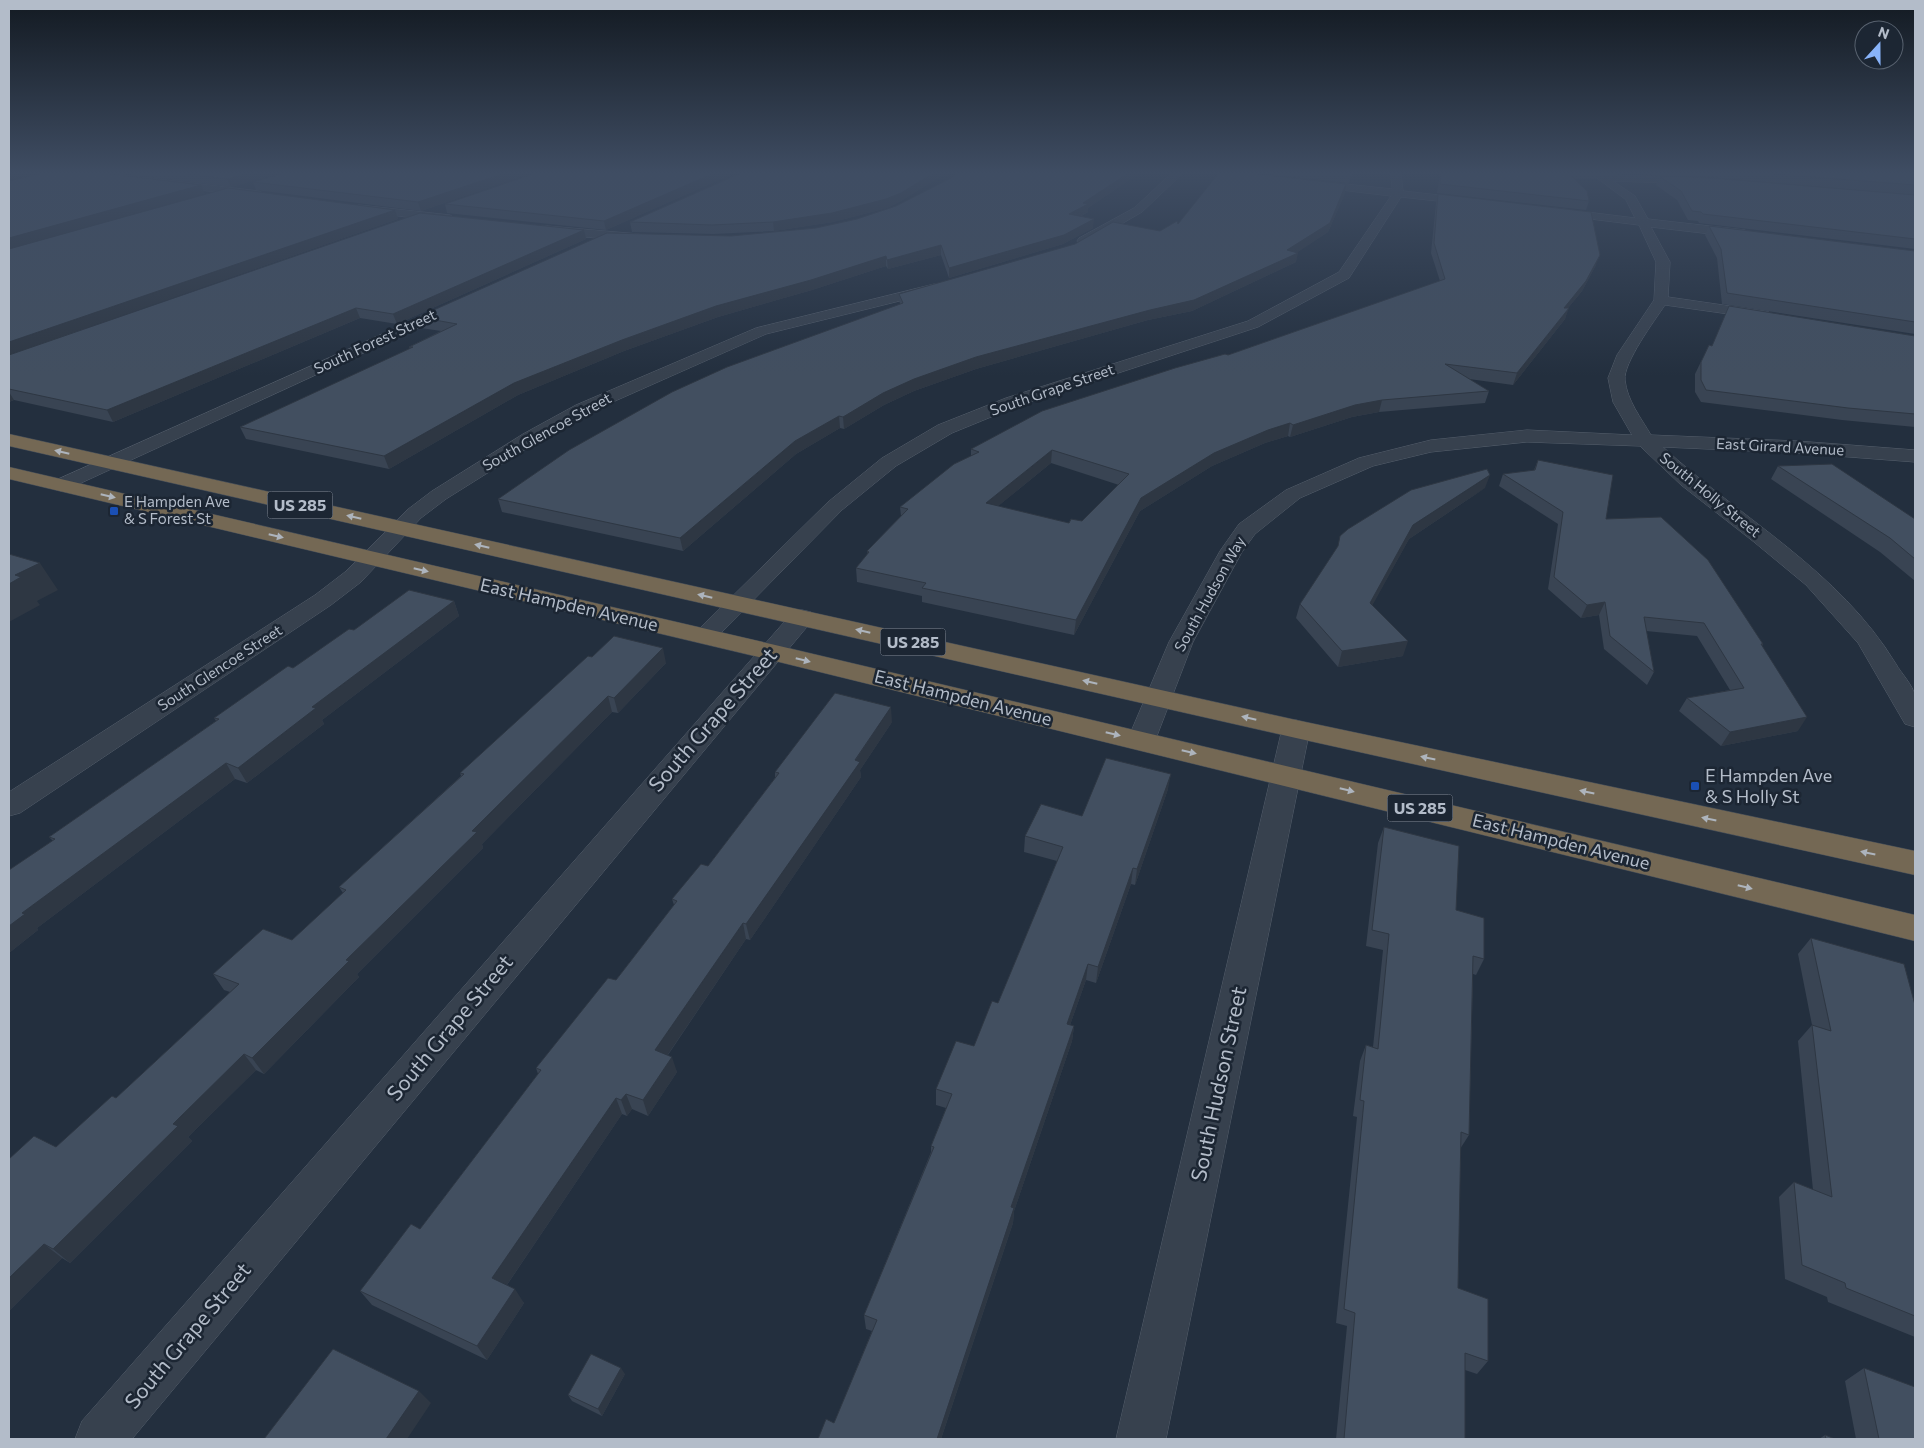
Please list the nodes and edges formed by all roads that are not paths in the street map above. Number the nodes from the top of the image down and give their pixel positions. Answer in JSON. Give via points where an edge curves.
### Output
{"nodes":[{"id":1,"x":593,"y":242,"type":"edge"},
{"id":2,"x":1082,"y":242,"type":"edge"},
{"id":3,"x":1366,"y":242,"type":"edge"},
{"id":4,"x":1653,"y":242,"type":"edge"},
{"id":5,"x":579,"y":248,"type":"edge"},
{"id":6,"x":1069,"y":249,"type":"edge"},
{"id":7,"x":951,"y":284,"type":"edge"},
{"id":8,"x":472,"y":298,"type":"edge"},
{"id":9,"x":1661,"y":300,"type":"junction"},
{"id":10,"x":1780,"y":318,"type":"edge"},
{"id":11,"x":9,"y":440,"type":"edge"},
{"id":12,"x":1645,"y":442,"type":"junction"},
{"id":13,"x":1915,"y":456,"type":"edge"},
{"id":14,"x":110,"y":463,"type":"junction"},
{"id":15,"x":9,"y":473,"type":"edge"},
{"id":16,"x":61,"y":485,"type":"junction"},
{"id":17,"x":401,"y":528,"type":"junction"},
{"id":18,"x":373,"y":558,"type":"junction"},
{"id":19,"x":737,"y":603,"type":"junction"},
{"id":20,"x":802,"y":617,"type":"junction"},
{"id":21,"x":704,"y":636,"type":"junction"},
{"id":22,"x":771,"y":652,"type":"junction"},
{"id":23,"x":1160,"y":698,"type":"junction"},
{"id":24,"x":1915,"y":718,"type":"edge"},
{"id":25,"x":1296,"y":729,"type":"junction"},
{"id":26,"x":1141,"y":741,"type":"junction"},
{"id":27,"x":1287,"y":776,"type":"junction"},
{"id":28,"x":9,"y":806,"type":"edge"},
{"id":29,"x":1915,"y":863,"type":"edge"},
{"id":30,"x":1915,"y":928,"type":"edge"},
{"id":31,"x":100,"y":1439,"type":"edge"},
{"id":32,"x":1141,"y":1439,"type":"edge"}],
"edges":[{"from":1,"to":5,"type":"street"},
{"from":2,"to":6,"type":"street"},
{"from":3,"to":19,"type":"street","name":"South Grape Street","via":[[1344,275],[1253,324],[1012,402],[945,429],[889,462],[835,506]]},
{"from":4,"to":9,"type":"street","via":[[1663,262]]},
{"from":7,"to":17,"type":"street","name":"South Glencoe Street","via":[[761,331],[666,371],[582,409],[530,438],[439,495]]},
{"from":8,"to":14,"type":"street","name":"South Forest Street"},
{"from":9,"to":10,"type":"street"},
{"from":9,"to":12,"type":"street","name":"South Holly Street","via":[[1625,355],[1616,378],[1622,402]]},
{"from":14,"to":11,"type":"highway","number":"US 285","one_way":true},
{"from":12,"to":13,"type":"street","name":"East Girard Avenue","via":[[1797,447]]},
{"from":12,"to":23,"type":"street","name":"South Hudson Way","via":[[1526,436],[1431,446],[1366,462],[1293,494],[1247,529],[1231,551],[1180,642]]},
{"from":12,"to":24,"type":"street","name":"South Holly Street","via":[[1688,481],[1814,580],[1869,640]]},
{"from":14,"to":16,"type":"street","name":"South Forest Street"},
{"from":17,"to":14,"type":"highway","number":"US 285","one_way":true},
{"from":15,"to":16,"type":"highway","name":"East Hampden Avenue","number":"US 285"},
{"from":16,"to":18,"type":"highway","name":"East Hampden Avenue","number":"US 285","one_way":true},
{"from":17,"to":18,"type":"street","name":"South Glencoe Street"},
{"from":19,"to":17,"type":"highway","number":"US 285","one_way":true},
{"from":18,"to":21,"type":"highway","name":"East Hampden Avenue","number":"US 285","one_way":true},
{"from":18,"to":28,"type":"street","name":"South Glencoe Street","via":[[323,600]]},
{"from":19,"to":20,"type":"highway","number":"US 285"},
{"from":19,"to":21,"type":"street","name":"South Grape Street"},
{"from":20,"to":22,"type":"street","name":"South Grape Street"},
{"from":23,"to":20,"type":"highway","number":"US 285","one_way":true},
{"from":21,"to":22,"type":"highway","name":"East Hampden Avenue","number":"US 285"},
{"from":22,"to":26,"type":"highway","name":"East Hampden Avenue","number":"US 285","one_way":true},
{"from":22,"to":31,"type":"street","name":"South Grape Street"},
{"from":25,"to":23,"type":"highway","number":"US 285","one_way":true},
{"from":23,"to":26,"type":"street","name":"South Hudson Way"},
{"from":25,"to":27,"type":"street","name":"South Hudson Street"},
{"from":29,"to":25,"type":"highway","number":"US 285","one_way":true},
{"from":26,"to":27,"type":"highway","name":"East Hampden Avenue","number":"US 285","one_way":true},
{"from":27,"to":30,"type":"highway","name":"East Hampden Avenue","number":"US 285","one_way":true},
{"from":27,"to":32,"type":"street","name":"South Hudson Street"}]}
